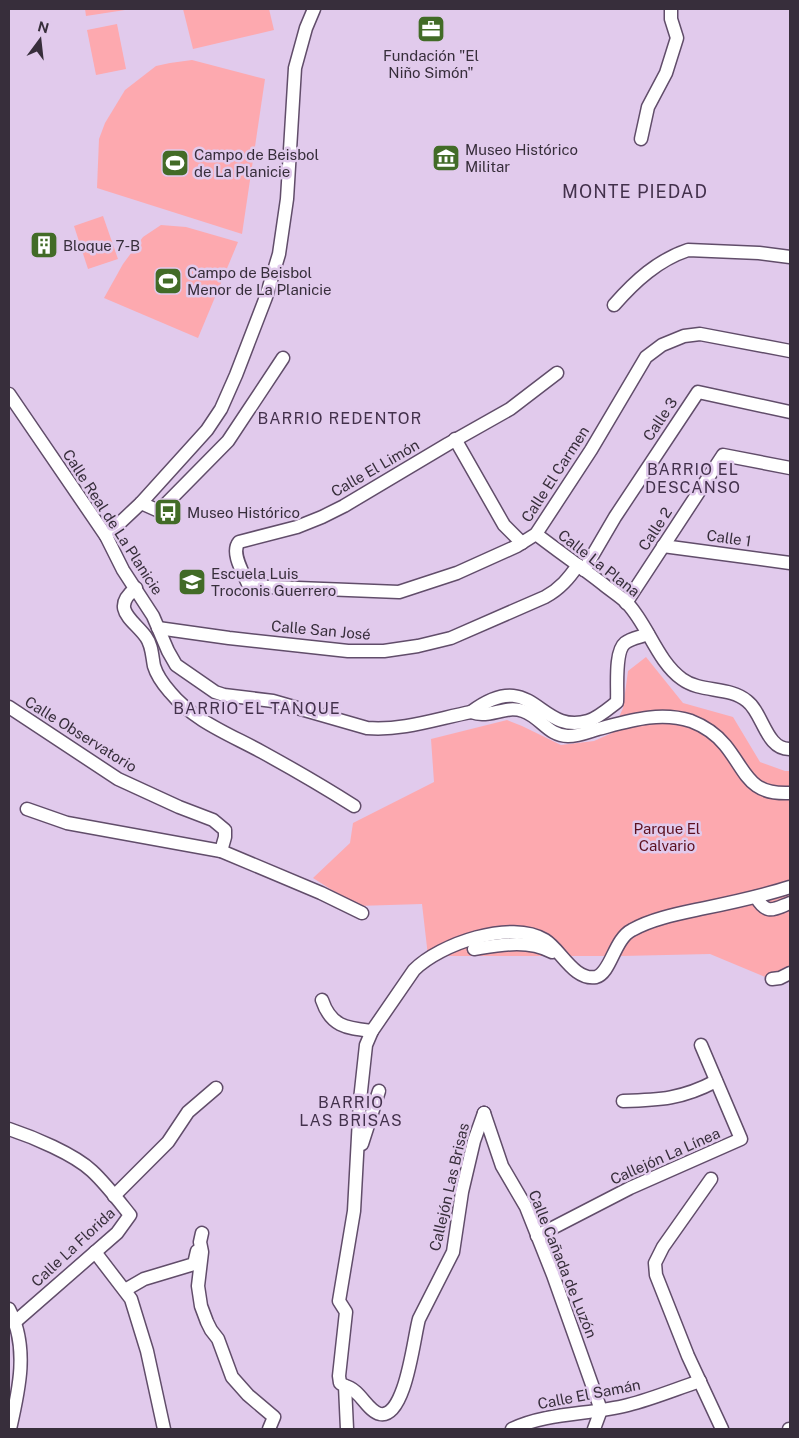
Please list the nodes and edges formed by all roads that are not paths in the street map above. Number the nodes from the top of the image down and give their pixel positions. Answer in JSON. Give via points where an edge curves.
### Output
{"nodes":[{"id":1,"x":314,"y":9,"type":"edge"},
{"id":2,"x":671,"y":9,"type":"edge"},
{"id":3,"x":641,"y":140,"type":"dead end"},
{"id":4,"x":790,"y":257,"type":"edge"},
{"id":5,"x":614,"y":305,"type":"dead end"},
{"id":6,"x":790,"y":351,"type":"edge"},
{"id":7,"x":283,"y":358,"type":"dead end"},
{"id":8,"x":557,"y":374,"type":"dead end"},
{"id":9,"x":9,"y":394,"type":"edge"},
{"id":10,"x":790,"y":412,"type":"edge"},
{"id":11,"x":455,"y":439,"type":"junction"},
{"id":12,"x":790,"y":468,"type":"edge"},
{"id":13,"x":141,"y":503,"type":"junction"},
{"id":14,"x":536,"y":534,"type":"junction"},
{"id":15,"x":106,"y":536,"type":"junction"},
{"id":16,"x":522,"y":543,"type":"junction"},
{"id":17,"x":663,"y":546,"type":"junction"},
{"id":18,"x":790,"y":563,"type":"edge"},
{"id":19,"x":581,"y":568,"type":"junction"},
{"id":20,"x":249,"y":586,"type":"joint"},
{"id":21,"x":136,"y":588,"type":"junction"},
{"id":22,"x":626,"y":603,"type":"junction"},
{"id":23,"x":158,"y":628,"type":"junction"},
{"id":24,"x":648,"y":634,"type":"junction"},
{"id":25,"x":9,"y":707,"type":"edge"},
{"id":26,"x":471,"y":712,"type":"junction"},
{"id":27,"x":790,"y":749,"type":"edge"},
{"id":28,"x":790,"y":793,"type":"edge"},
{"id":29,"x":354,"y":806,"type":"dead end"},
{"id":30,"x":27,"y":808,"type":"dead end"},
{"id":31,"x":221,"y":851,"type":"junction"},
{"id":32,"x":790,"y":887,"type":"edge"},
{"id":33,"x":756,"y":897,"type":"junction"},
{"id":34,"x":790,"y":903,"type":"edge"},
{"id":35,"x":362,"y":913,"type":"dead end"},
{"id":36,"x":474,"y":949,"type":"dead end"},
{"id":37,"x":561,"y":956,"type":"junction"},
{"id":38,"x":790,"y":973,"type":"edge"},
{"id":39,"x":772,"y":979,"type":"dead end"},
{"id":40,"x":322,"y":1000,"type":"dead end"},
{"id":41,"x":372,"y":1031,"type":"junction"},
{"id":42,"x":701,"y":1045,"type":"dead end"},
{"id":43,"x":716,"y":1081,"type":"junction"},
{"id":44,"x":216,"y":1088,"type":"dead end"},
{"id":45,"x":379,"y":1090,"type":"dead end"},
{"id":46,"x":622,"y":1101,"type":"dead end"},
{"id":47,"x":484,"y":1113,"type":"joint"},
{"id":48,"x":9,"y":1129,"type":"edge"},
{"id":49,"x":357,"y":1158,"type":"junction"},
{"id":50,"x":711,"y":1179,"type":"dead end"},
{"id":51,"x":114,"y":1196,"type":"junction"},
{"id":52,"x":538,"y":1236,"type":"junction"},
{"id":53,"x":94,"y":1252,"type":"junction"},
{"id":54,"x":125,"y":1290,"type":"junction"},
{"id":55,"x":9,"y":1310,"type":"edge"},
{"id":56,"x":15,"y":1322,"type":"junction"},
{"id":57,"x":700,"y":1381,"type":"junction"},
{"id":58,"x":345,"y":1386,"type":"junction"},
{"id":59,"x":601,"y":1410,"type":"junction"},
{"id":60,"x":10,"y":1429,"type":"edge"},
{"id":61,"x":164,"y":1429,"type":"edge"},
{"id":62,"x":269,"y":1429,"type":"edge"},
{"id":63,"x":347,"y":1429,"type":"edge"},
{"id":64,"x":512,"y":1429,"type":"edge"},
{"id":65,"x":594,"y":1429,"type":"edge"},
{"id":66,"x":722,"y":1429,"type":"edge"}],
"edges":[{"from":1,"to":13,"type":"street","via":[[295,68],[286,207],[279,254],[266,297],[216,418]]},
{"from":2,"to":3,"type":"street","via":[[677,38],[666,73],[648,107]]},
{"from":4,"to":5,"type":"street","via":[[688,250],[645,274]]},
{"from":6,"to":14,"type":"street","name":"Calle El Carmen","via":[[700,334],[684,336],[662,345],[646,357]]},
{"from":7,"to":13,"type":"street","via":[[228,441],[188,482],[159,511]]},
{"from":8,"to":11,"type":"street","name":"Calle El Limón","via":[[510,409]]},
{"from":9,"to":15,"type":"street","name":"Calle Real de La Planicie"},
{"from":10,"to":19,"type":"street","name":"Calle 3","via":[[698,392]]},
{"from":11,"to":16,"type":"street","via":[[504,525]]},
{"from":11,"to":20,"type":"street","name":"Calle El Limón","via":[[322,517],[239,542],[237,556]]},
{"from":12,"to":17,"type":"street","name":"Calle 2","via":[[723,454]]},
{"from":13,"to":15,"type":"street"},
{"from":14,"to":16,"type":"street","name":"Calle El Carmen"},
{"from":14,"to":19,"type":"street","name":"Calle La Plana"},
{"from":15,"to":21,"type":"street","name":"Calle Real de La Planicie"},
{"from":16,"to":20,"type":"street","name":"Calle El Carmen","via":[[457,572],[398,592]]},
{"from":17,"to":18,"type":"street","name":"Calle 1"},
{"from":17,"to":22,"type":"street","name":"Calle 2"},
{"from":19,"to":22,"type":"street","name":"Calle La Plana"},
{"from":19,"to":23,"type":"street","name":"Calle San José","via":[[546,597],[452,638],[402,649],[348,651]]},
{"from":21,"to":23,"type":"street","name":"Calle Real de La Planicie"},
{"from":21,"to":29,"type":"street","via":[[126,598],[125,609],[131,622],[150,642],[158,677],[178,701],[213,727],[299,772]]},
{"from":22,"to":24,"type":"street","name":"Calle La Plana"},
{"from":23,"to":26,"type":"street","name":"Calle Real de La Planicie","via":[[176,665],[224,695],[273,701],[377,729],[402,728]]},
{"from":24,"to":26,"type":"street","name":"Calle Real de La Planicie","via":[[623,645],[618,665],[617,702],[588,721],[554,719],[531,702],[506,695],[493,698]]},
{"from":24,"to":27,"type":"street","name":"Calle La Plana","via":[[683,680],[745,699],[776,744]]},
{"from":25,"to":31,"type":"street","name":"Calle Observatorio","via":[[118,779],[213,820],[225,830]]},
{"from":26,"to":28,"type":"street","name":"Calle Real de La Planicie","via":[[482,714],[517,709],[526,712],[552,733],[568,736],[641,718],[683,719],[716,736],[744,776],[759,788],[779,794]]},
{"from":30,"to":31,"type":"street","via":[[66,823]]},
{"from":31,"to":35,"type":"street"},
{"from":32,"to":33,"type":"street"},
{"from":33,"to":34,"type":"street","via":[[766,910]]},
{"from":33,"to":37,"type":"street","via":[[674,915],[634,929],[620,939],[607,967],[596,976],[579,972]]},
{"from":36,"to":37,"type":"street","via":[[530,944]]},
{"from":37,"to":41,"type":"street","via":[[546,941],[524,933],[479,936],[466,941],[422,962]]},
{"from":38,"to":39,"type":"street"},
{"from":40,"to":41,"type":"street","via":[[337,1023]]},
{"from":41,"to":49,"type":"street","via":[[364,1059]]},
{"from":42,"to":43,"type":"street","name":"Callejón La Línea"},
{"from":43,"to":46,"type":"street","via":[[681,1096]]},
{"from":43,"to":52,"type":"street","name":"Callejón La Línea","via":[[741,1139],[630,1188]]},
{"from":44,"to":51,"type":"street","via":[[188,1112],[168,1142]]},
{"from":45,"to":49,"type":"street"},
{"from":47,"to":52,"type":"street","name":"Calle Cañada de Luzón","via":[[502,1166],[526,1207]]},
{"from":47,"to":58,"type":"street","name":"Callejón Las Brisas","via":[[464,1183],[453,1252],[419,1319],[406,1384],[398,1401],[385,1414],[380,1414],[355,1390]]},
{"from":48,"to":51,"type":"street","via":[[83,1164]]},
{"from":49,"to":58,"type":"street","via":[[352,1227],[339,1301],[346,1312],[340,1376],[340,1383]]},
{"from":50,"to":57,"type":"street","via":[[655,1263],[658,1280]]},
{"from":51,"to":53,"type":"street","name":"Calle La Florida","via":[[130,1215]]},
{"from":52,"to":59,"type":"street","name":"Calle Cañada de Luzón"},
{"from":53,"to":54,"type":"street"},
{"from":53,"to":56,"type":"street","name":"Calle La Florida"},
{"from":54,"to":61,"type":"street","via":[[131,1299],[147,1351]]},
{"from":54,"to":62,"type":"street","via":[[144,1279],[194,1264],[201,1237],[198,1291],[201,1306],[232,1377],[274,1417]]},
{"from":55,"to":56,"type":"street"},
{"from":56,"to":60,"type":"street","via":[[19,1333],[20,1378]]},
{"from":57,"to":59,"type":"street","name":"Calle El Samán","via":[[628,1405]]},
{"from":57,"to":66,"type":"street"},
{"from":58,"to":63,"type":"street"},
{"from":59,"to":64,"type":"street","name":"Calle El Samán","via":[[543,1419]]},
{"from":59,"to":65,"type":"street"}]}
